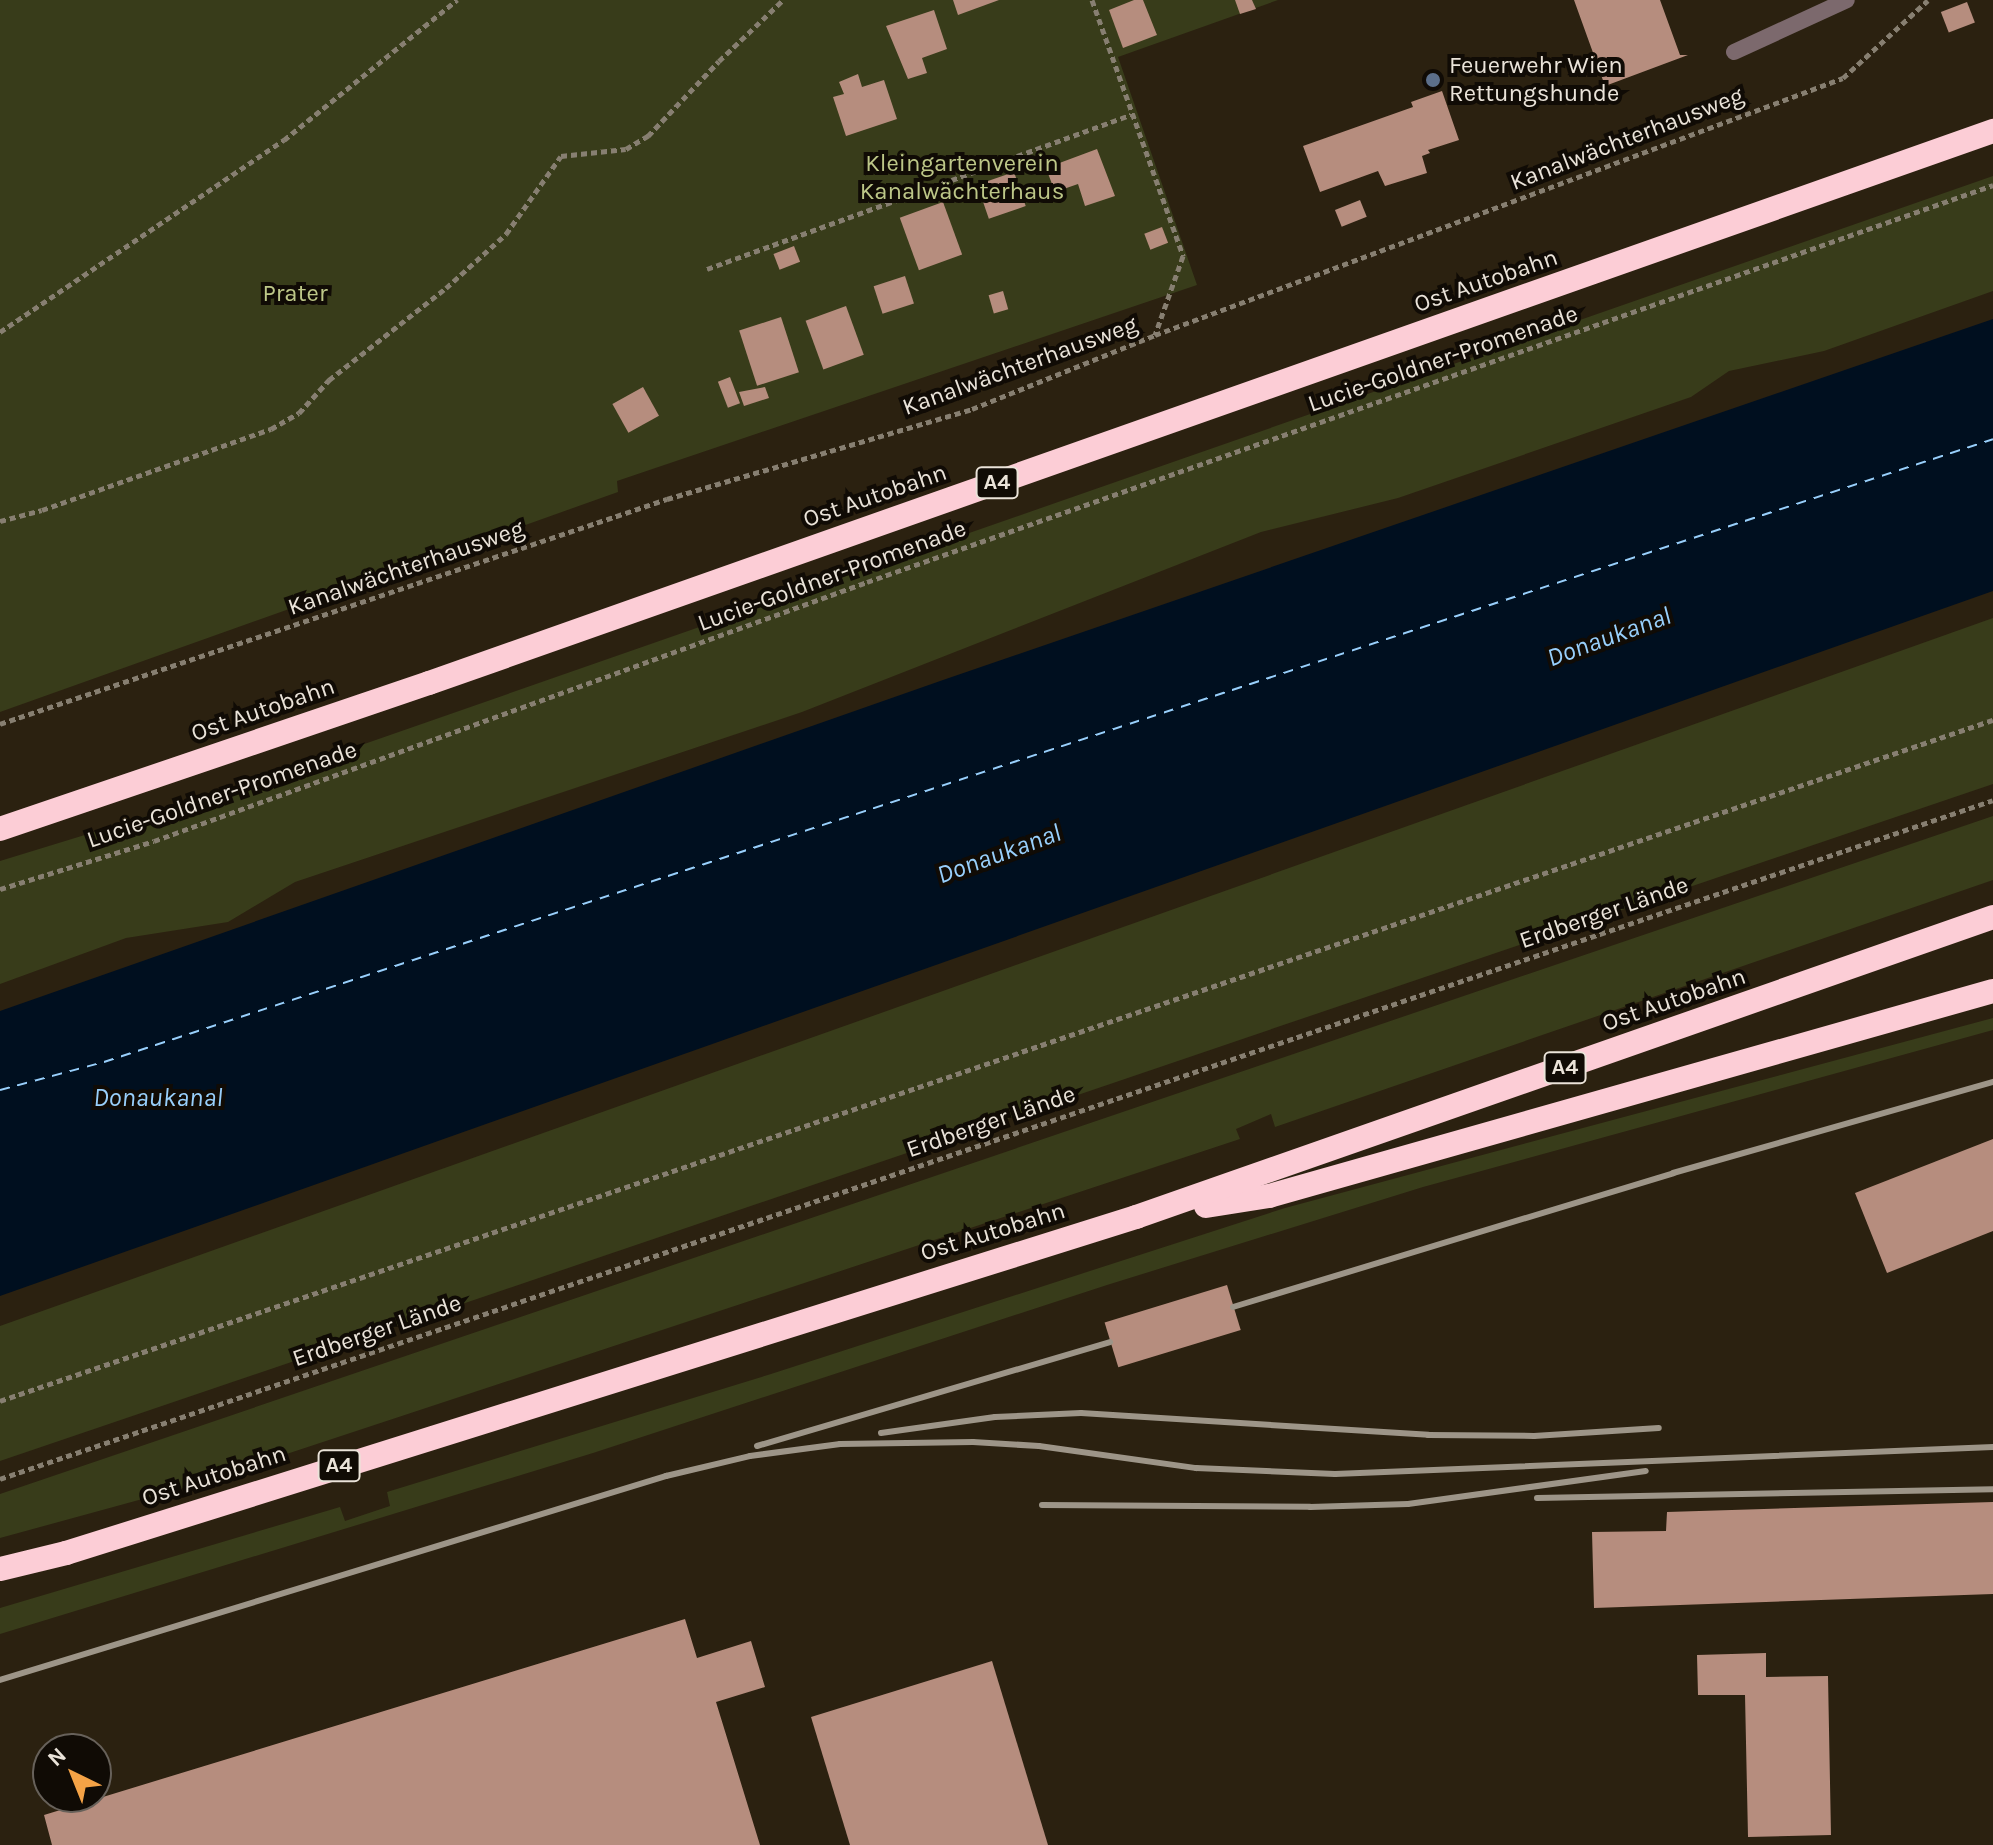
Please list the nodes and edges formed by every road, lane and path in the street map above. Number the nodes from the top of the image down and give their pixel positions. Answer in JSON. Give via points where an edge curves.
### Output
{"nodes":[{"id":1,"x":457,"y":0,"type":"edge"},
{"id":2,"x":783,"y":0,"type":"edge"},
{"id":3,"x":1092,"y":0,"type":"edge"},
{"id":4,"x":1847,"y":0,"type":"edge"},
{"id":5,"x":1928,"y":0,"type":"edge"},
{"id":6,"x":1734,"y":52,"type":"dead end"},
{"id":7,"x":1131,"y":115,"type":"junction"},
{"id":8,"x":1993,"y":131,"type":"edge"},
{"id":9,"x":1993,"y":185,"type":"edge"},
{"id":10,"x":732,"y":256,"type":"dead end"},
{"id":11,"x":707,"y":269,"type":"dead end"},
{"id":12,"x":0,"y":332,"type":"edge"},
{"id":13,"x":1155,"y":335,"type":"junction"},
{"id":14,"x":0,"y":521,"type":"edge"},
{"id":15,"x":1993,"y":720,"type":"edge"},
{"id":16,"x":0,"y":724,"type":"edge"},
{"id":17,"x":1993,"y":800,"type":"edge"},
{"id":18,"x":0,"y":829,"type":"edge"},
{"id":19,"x":0,"y":889,"type":"edge"},
{"id":20,"x":1993,"y":917,"type":"edge"},
{"id":21,"x":1993,"y":991,"type":"edge"},
{"id":22,"x":1136,"y":1217,"type":"junction"},
{"id":23,"x":0,"y":1401,"type":"edge"},
{"id":24,"x":0,"y":1479,"type":"edge"},
{"id":25,"x":0,"y":1569,"type":"edge"}],
"edges":[{"from":1,"to":12,"type":"path","via":[[284,140]]},
{"from":2,"to":14,"type":"path","via":[[648,136],[626,149],[561,156],[506,234],[329,380],[299,413],[271,429]]},
{"from":3,"to":7,"type":"path"},
{"from":4,"to":6,"type":"lane"},
{"from":5,"to":13,"type":"path","name":"Kanalwächterhausweg","via":[[1843,78]]},
{"from":7,"to":10,"type":"path"},
{"from":7,"to":11,"type":"path"},
{"from":7,"to":13,"type":"path","via":[[1183,256]]},
{"from":8,"to":18,"type":"highway","name":"Ost Autobahn","number":"A4","via":[[429,683]]},
{"from":9,"to":19,"type":"path","name":"Lucie-Goldner-Promenade","via":[[896,571],[154,841]]},
{"from":13,"to":16,"type":"path","name":"Kanalwächterhausweg","via":[[972,409],[667,499]]},
{"from":15,"to":23,"type":"path"},
{"from":17,"to":24,"type":"path","name":"Erdberger Lände"},
{"from":20,"to":22,"type":"highway","name":"Ost Autobahn","number":"A4"},
{"from":21,"to":22,"type":"highway","via":[[1269,1196]]},
{"from":22,"to":25,"type":"highway","name":"Ost Autobahn","number":"A4","via":[[66,1553]]}]}
